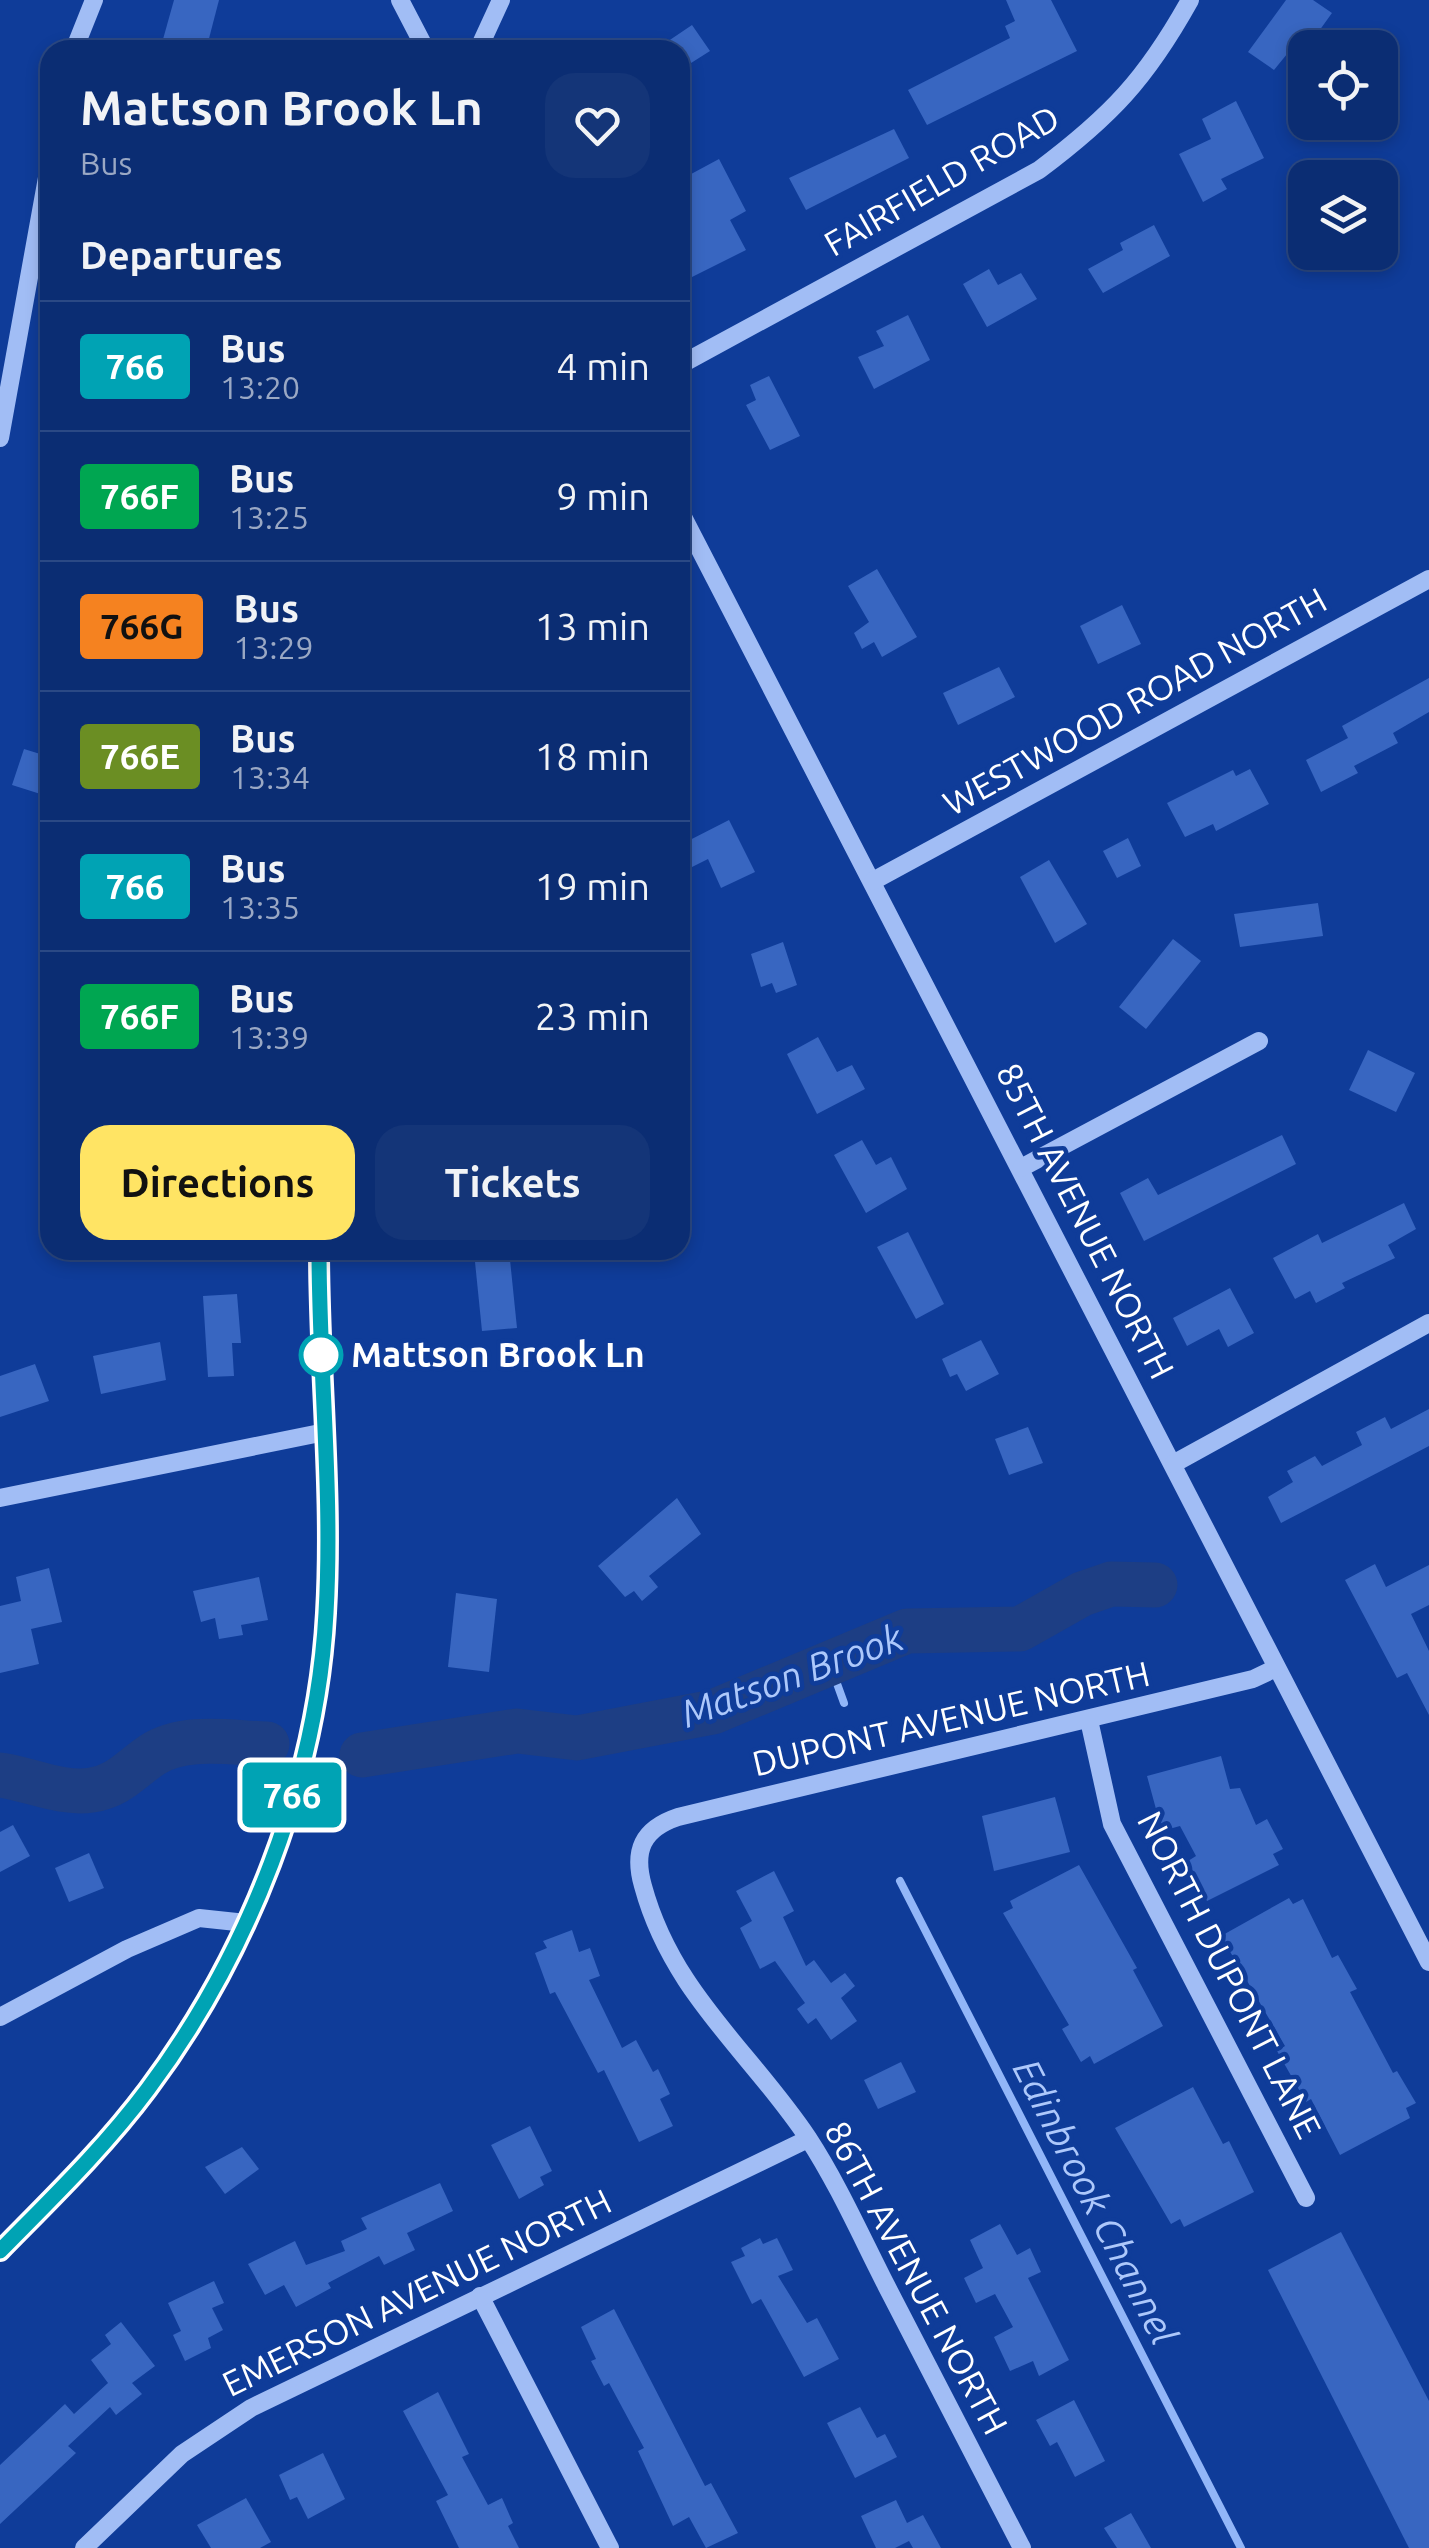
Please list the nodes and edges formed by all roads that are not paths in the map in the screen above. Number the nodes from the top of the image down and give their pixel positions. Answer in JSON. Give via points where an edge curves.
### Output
{"nodes":[{"id":1,"x":94,"y":0,"type":"edge"},
{"id":2,"x":400,"y":0,"type":"edge"},
{"id":3,"x":501,"y":0,"type":"edge"},
{"id":4,"x":1190,"y":0,"type":"edge"},
{"id":5,"x":78,"y":40,"type":"edge"},
{"id":6,"x":421,"y":40,"type":"edge"},
{"id":7,"x":483,"y":40,"type":"edge"},
{"id":8,"x":40,"y":216,"type":"edge"},
{"id":9,"x":690,"y":360,"type":"edge"},
{"id":10,"x":0,"y":438,"type":"edge"},
{"id":11,"x":690,"y":530,"type":"edge"},
{"id":12,"x":1429,"y":579,"type":"edge"},
{"id":13,"x":872,"y":881,"type":"junction"},
{"id":14,"x":1259,"y":1041,"type":"dead end"},
{"id":15,"x":1021,"y":1168,"type":"junction"},
{"id":16,"x":319,"y":1260,"type":"edge"},
{"id":17,"x":1429,"y":1324,"type":"edge"},
{"id":18,"x":325,"y":1432,"type":"junction"},
{"id":19,"x":1173,"y":1464,"type":"junction"},
{"id":20,"x":0,"y":1498,"type":"edge"},
{"id":21,"x":1276,"y":1668,"type":"junction"},
{"id":22,"x":1089,"y":1720,"type":"junction"},
{"id":23,"x":643,"y":1837,"type":"joint"},
{"id":24,"x":246,"y":1923,"type":"junction"},
{"id":25,"x":1429,"y":1962,"type":"edge"},
{"id":26,"x":0,"y":2017,"type":"edge"},
{"id":27,"x":808,"y":2138,"type":"junction"},
{"id":28,"x":1306,"y":2198,"type":"dead end"},
{"id":29,"x":0,"y":2251,"type":"edge"},
{"id":30,"x":480,"y":2296,"type":"junction"},
{"id":31,"x":84,"y":2548,"type":"edge"},
{"id":32,"x":610,"y":2548,"type":"edge"},
{"id":33,"x":1022,"y":2548,"type":"edge"}],
"edges":[{"from":1,"to":5,"type":"street"},
{"from":2,"to":6,"type":"street"},
{"from":3,"to":7,"type":"street"},
{"from":4,"to":9,"type":"street","name":"FAIRFIELD ROAD","via":[[1131,93],[1039,170]]},
{"from":8,"to":10,"type":"street"},
{"from":11,"to":13,"type":"street","name":"85TH AVENUE NORTH"},
{"from":12,"to":13,"type":"street","name":"WESTWOOD ROAD NORTH"},
{"from":13,"to":15,"type":"street","name":"85TH AVENUE NORTH"},
{"from":14,"to":15,"type":"street"},
{"from":15,"to":19,"type":"street","name":"85TH AVENUE NORTH"},
{"from":16,"to":18,"type":"street"},
{"from":17,"to":19,"type":"street"},
{"from":18,"to":20,"type":"street"},
{"from":18,"to":24,"type":"street","via":[[328,1546],[319,1672],[283,1826]]},
{"from":19,"to":21,"type":"street","name":"85TH AVENUE NORTH"},
{"from":21,"to":22,"type":"street","name":"DUPONT AVENUE NORTH"},
{"from":21,"to":25,"type":"street","name":"85TH AVENUE NORTH"},
{"from":22,"to":23,"type":"street","name":"DUPONT AVENUE NORTH","via":[[678,1818]]},
{"from":22,"to":28,"type":"street","name":"NORTH DUPONT LANE","via":[[1112,1824]]},
{"from":23,"to":27,"type":"street","name":"86TH AVENUE NORTH","via":[[642,1884],[679,1972]]},
{"from":24,"to":26,"type":"street","via":[[198,1918]]},
{"from":24,"to":29,"type":"street","via":[[148,2090]]},
{"from":27,"to":30,"type":"street","name":"EMERSON AVENUE NORTH"},
{"from":27,"to":33,"type":"street","name":"86TH AVENUE NORTH"},
{"from":30,"to":31,"type":"street","name":"EMERSON AVENUE NORTH","via":[[219,2426]]},
{"from":30,"to":32,"type":"street"}]}
